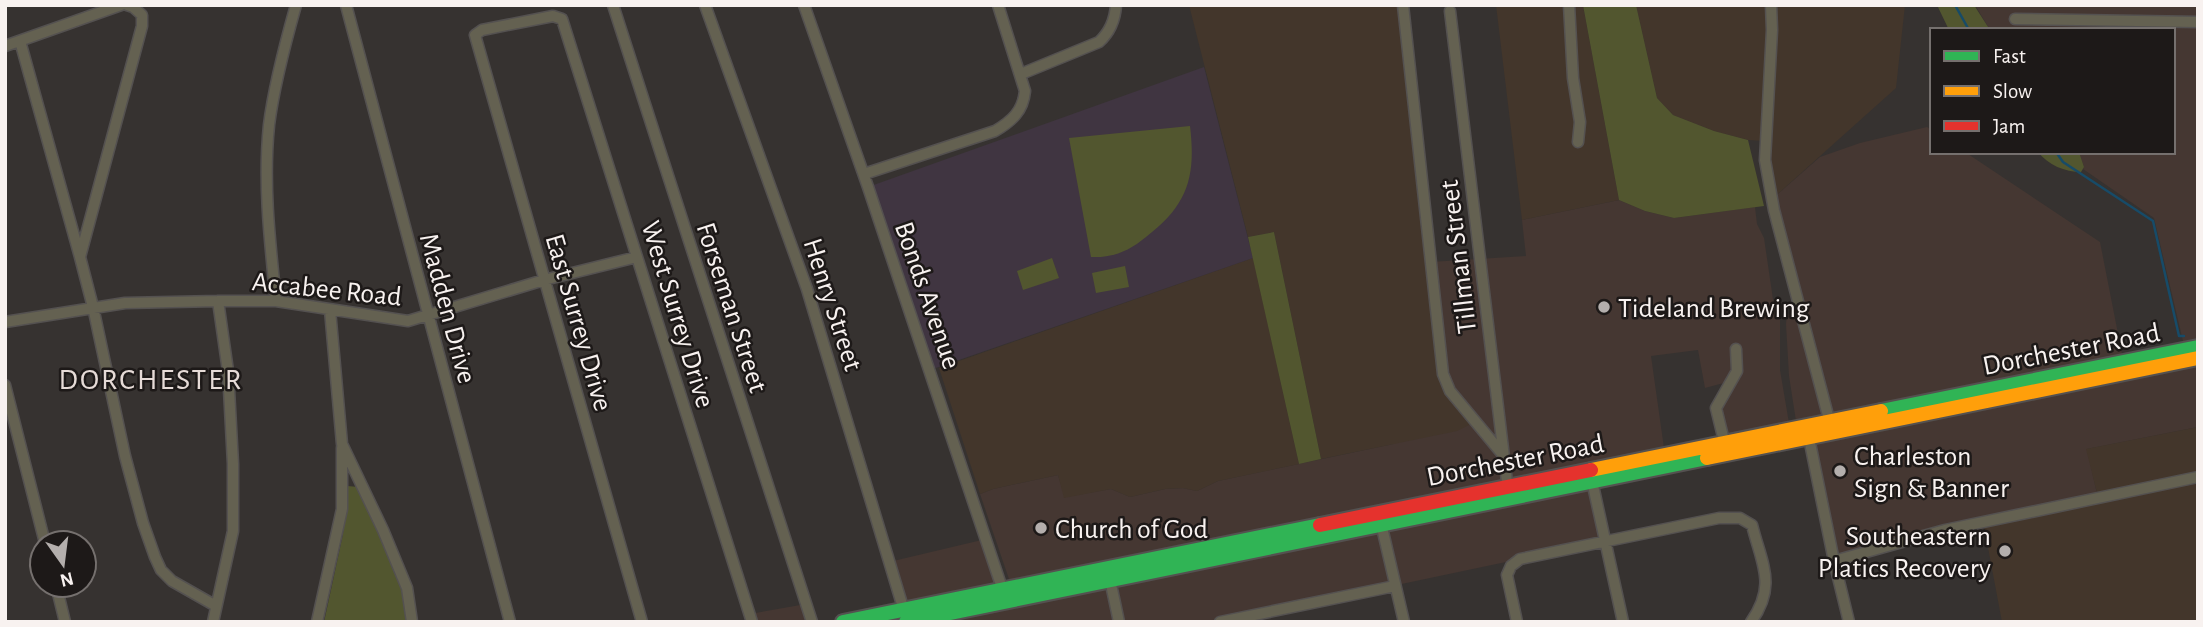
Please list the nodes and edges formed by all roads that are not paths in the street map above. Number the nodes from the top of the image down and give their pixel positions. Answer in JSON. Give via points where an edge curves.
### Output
{"nodes":[{"id":1,"x":121,"y":5,"type":"edge"},
{"id":2,"x":127,"y":5,"type":"edge"},
{"id":3,"x":296,"y":5,"type":"edge"},
{"id":4,"x":346,"y":5,"type":"edge"},
{"id":5,"x":613,"y":5,"type":"edge"},
{"id":6,"x":705,"y":5,"type":"edge"},
{"id":7,"x":804,"y":5,"type":"edge"},
{"id":8,"x":998,"y":5,"type":"edge"},
{"id":9,"x":1116,"y":5,"type":"edge"},
{"id":10,"x":1403,"y":5,"type":"edge"},
{"id":11,"x":1569,"y":5,"type":"edge"},
{"id":12,"x":1771,"y":5,"type":"edge"},
{"id":13,"x":1450,"y":11,"type":"dead end"},
{"id":14,"x":2015,"y":19,"type":"dead end"},
{"id":15,"x":2198,"y":22,"type":"edge"},
{"id":16,"x":475,"y":35,"type":"joint"},
{"id":17,"x":20,"y":41,"type":"junction"},
{"id":18,"x":5,"y":46,"type":"edge"},
{"id":19,"x":1021,"y":74,"type":"junction"},
{"id":20,"x":1578,"y":142,"type":"dead end"},
{"id":21,"x":864,"y":174,"type":"junction"},
{"id":22,"x":80,"y":257,"type":"junction"},
{"id":23,"x":638,"y":257,"type":"junction"},
{"id":24,"x":544,"y":280,"type":"junction"},
{"id":25,"x":218,"y":301,"type":"junction"},
{"id":26,"x":276,"y":301,"type":"junction"},
{"id":27,"x":93,"y":307,"type":"junction"},
{"id":28,"x":330,"y":310,"type":"junction"},
{"id":29,"x":428,"y":317,"type":"junction"},
{"id":30,"x":5,"y":322,"type":"edge"},
{"id":31,"x":2198,"y":347,"type":"edge"},
{"id":32,"x":1736,"y":349,"type":"dead end"},
{"id":33,"x":2198,"y":358,"type":"edge"},
{"id":34,"x":5,"y":385,"type":"edge"},
{"id":35,"x":1830,"y":426,"type":"junction"},
{"id":36,"x":1807,"y":431,"type":"junction"},
{"id":37,"x":342,"y":444,"type":"junction"},
{"id":38,"x":1726,"y":447,"type":"junction"},
{"id":39,"x":1504,"y":457,"type":"junction"},
{"id":40,"x":2198,"y":477,"type":"edge"},
{"id":41,"x":1592,"y":481,"type":"junction"},
{"id":42,"x":1509,"y":492,"type":"junction"},
{"id":43,"x":1380,"y":518,"type":"junction"},
{"id":44,"x":41,"y":529,"type":"edge"},
{"id":45,"x":1606,"y":541,"type":"junction"},
{"id":46,"x":1834,"y":561,"type":"junction"},
{"id":47,"x":1109,"y":573,"type":"junction"},
{"id":48,"x":1395,"y":586,"type":"junction"},
{"id":49,"x":1004,"y":595,"type":"junction"},
{"id":50,"x":59,"y":599,"type":"edge"},
{"id":51,"x":216,"y":607,"type":"junction"},
{"id":52,"x":1845,"y":611,"type":"junction"},
{"id":53,"x":905,"y":618,"type":"edge"},
{"id":54,"x":508,"y":621,"type":"edge"},
{"id":55,"x":65,"y":622,"type":"edge"},
{"id":56,"x":213,"y":622,"type":"edge"},
{"id":57,"x":317,"y":622,"type":"edge"},
{"id":58,"x":412,"y":622,"type":"edge"},
{"id":59,"x":642,"y":622,"type":"edge"},
{"id":60,"x":752,"y":622,"type":"edge"},
{"id":61,"x":812,"y":622,"type":"edge"},
{"id":62,"x":843,"y":622,"type":"edge"},
{"id":63,"x":1119,"y":622,"type":"edge"},
{"id":64,"x":1220,"y":622,"type":"edge"},
{"id":65,"x":1404,"y":622,"type":"edge"},
{"id":66,"x":1517,"y":622,"type":"edge"},
{"id":67,"x":1623,"y":622,"type":"edge"},
{"id":68,"x":1751,"y":622,"type":"edge"},
{"id":69,"x":1838,"y":622,"type":"edge"},
{"id":70,"x":1849,"y":622,"type":"edge"}],
"edges":[{"from":1,"to":17,"type":"street"},
{"from":2,"to":22,"type":"street","via":[[142,15],[142,26]]},
{"from":3,"to":26,"type":"street","via":[[269,125],[268,226]]},
{"from":4,"to":29,"type":"street","name":"Madden Drive"},
{"from":5,"to":61,"type":"street","name":"Forseman Street"},
{"from":6,"to":53,"type":"street","name":"Henry Street","via":[[807,289]]},
{"from":7,"to":21,"type":"street","name":"Bonds Avenue"},
{"from":8,"to":19,"type":"street"},
{"from":9,"to":19,"type":"street","via":[[1113,24],[1099,42]]},
{"from":10,"to":39,"type":"street","via":[[1443,374],[1450,391]]},
{"from":11,"to":20,"type":"street"},
{"from":12,"to":35,"type":"street","via":[[1765,160]]},
{"from":13,"to":39,"type":"street","name":"Tillman Street"},
{"from":14,"to":15,"type":"street"},
{"from":16,"to":23,"type":"street","name":"West Surrey Drive","via":[[553,16],[562,19]]},
{"from":16,"to":24,"type":"street","name":"East Surrey Drive"},
{"from":17,"to":18,"type":"street"},
{"from":17,"to":22,"type":"street"},
{"from":19,"to":21,"type":"street","via":[[1024,103],[1003,127]]},
{"from":21,"to":49,"type":"street","name":"Bonds Avenue"},
{"from":22,"to":27,"type":"street"},
{"from":23,"to":24,"type":"street","name":"Accabee Road"},
{"from":23,"to":60,"type":"street","name":"West Surrey Drive"},
{"from":24,"to":29,"type":"street","name":"Accabee Road"},
{"from":24,"to":59,"type":"street","name":"East Surrey Drive"},
{"from":25,"to":26,"type":"street","name":"Accabee Road"},
{"from":25,"to":27,"type":"street","name":"Accabee Road"},
{"from":25,"to":51,"type":"street","via":[[228,371],[233,531]]},
{"from":26,"to":28,"type":"street","name":"Accabee Road"},
{"from":27,"to":30,"type":"street","name":"Accabee Road"},
{"from":27,"to":51,"type":"street","via":[[125,456],[155,557],[172,582]]},
{"from":28,"to":29,"type":"street","name":"Accabee Road","via":[[408,321]]},
{"from":28,"to":37,"type":"street"},
{"from":29,"to":54,"type":"street","name":"Madden Drive"},
{"from":31,"to":35,"type":"main road","name":"Dorchester Road"},
{"from":32,"to":38,"type":"street","via":[[1737,371],[1716,408]]},
{"from":33,"to":35,"type":"main road","name":"Dorchester Road"},
{"from":34,"to":44,"type":"street"},
{"from":35,"to":36,"type":"main road","name":"Dorchester Road"},
{"from":36,"to":38,"type":"main road","name":"Dorchester Road"},
{"from":36,"to":46,"type":"street"},
{"from":37,"to":57,"type":"street","via":[[342,509]]},
{"from":37,"to":58,"type":"street","via":[[407,587]]},
{"from":38,"to":41,"type":"main road","name":"Dorchester Road"},
{"from":38,"to":42,"type":"main road","name":"Dorchester Road"},
{"from":39,"to":42,"type":"street","name":"Tillman Street"},
{"from":40,"to":46,"type":"street","via":[[1945,530]]},
{"from":41,"to":42,"type":"main road","name":"Dorchester Road"},
{"from":41,"to":45,"type":"street"},
{"from":42,"to":43,"type":"main road","name":"Dorchester Road"},
{"from":43,"to":47,"type":"main road","name":"Dorchester Road"},
{"from":43,"to":48,"type":"street"},
{"from":45,"to":66,"type":"street","via":[[1520,559],[1511,566],[1507,575]]},
{"from":45,"to":67,"type":"street"},
{"from":45,"to":68,"type":"street","via":[[1719,518],[1740,518],[1752,525],[1767,584]]},
{"from":46,"to":52,"type":"street"},
{"from":47,"to":49,"type":"main road","name":"Dorchester Road"},
{"from":47,"to":63,"type":"street"},
{"from":48,"to":64,"type":"street"},
{"from":48,"to":65,"type":"street"},
{"from":49,"to":53,"type":"main road","name":"Dorchester Road"},
{"from":50,"to":55,"type":"street"},
{"from":51,"to":56,"type":"street"},
{"from":52,"to":69,"type":"street"},
{"from":52,"to":70,"type":"street"},
{"from":53,"to":62,"type":"main road","name":"Dorchester Road"}]}
